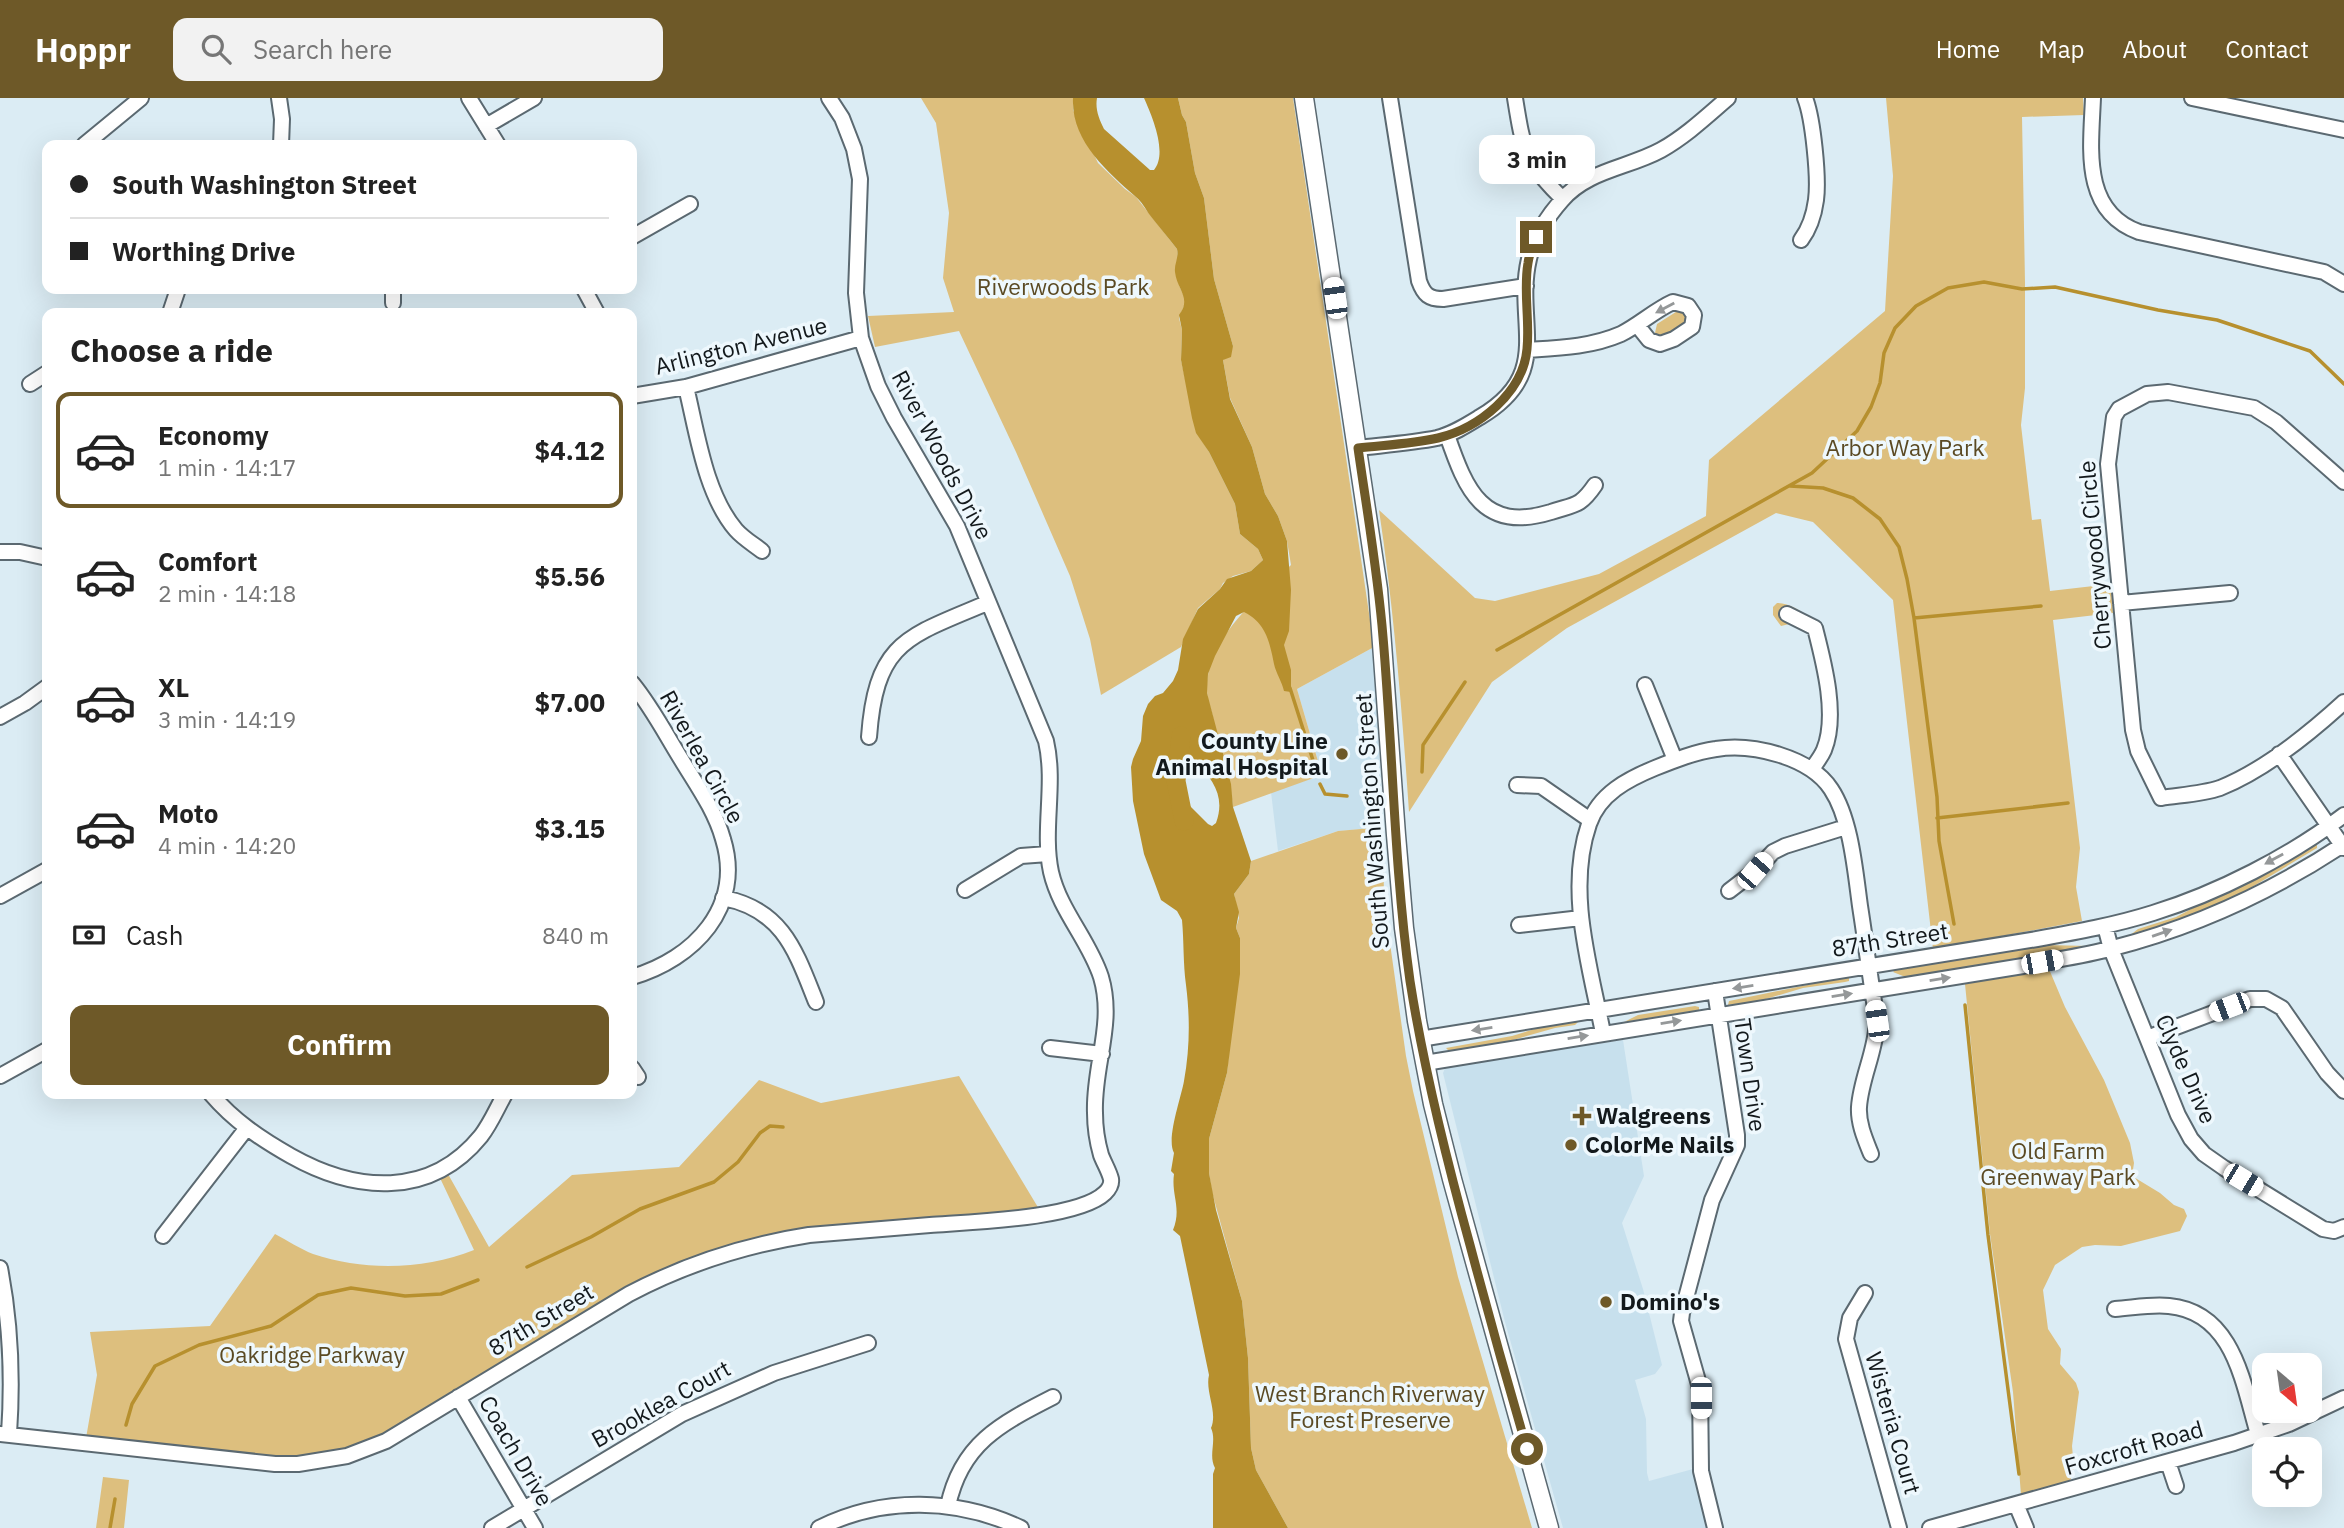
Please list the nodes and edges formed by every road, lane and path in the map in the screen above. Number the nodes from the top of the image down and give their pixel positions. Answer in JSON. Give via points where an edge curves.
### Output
{"nodes":[{"id":1,"x":141,"y":98,"type":"edge"},
{"id":2,"x":279,"y":98,"type":"edge"},
{"id":3,"x":469,"y":98,"type":"edge"},
{"id":4,"x":534,"y":98,"type":"edge"},
{"id":5,"x":829,"y":98,"type":"edge"},
{"id":6,"x":1304,"y":98,"type":"edge"},
{"id":7,"x":1390,"y":98,"type":"edge"},
{"id":8,"x":1515,"y":98,"type":"edge"},
{"id":9,"x":1728,"y":98,"type":"edge"},
{"id":10,"x":1805,"y":98,"type":"edge"},
{"id":11,"x":2093,"y":98,"type":"edge"},
{"id":12,"x":2192,"y":98,"type":"edge"},
{"id":13,"x":486,"y":126,"type":"junction"},
{"id":14,"x":2344,"y":130,"type":"edge"},
{"id":15,"x":90,"y":140,"type":"edge"},
{"id":16,"x":281,"y":140,"type":"edge"},
{"id":17,"x":495,"y":140,"type":"edge"},
{"id":18,"x":1563,"y":199,"type":"junction"},
{"id":19,"x":690,"y":204,"type":"dead end"},
{"id":20,"x":637,"y":234,"type":"edge"},
{"id":21,"x":1801,"y":240,"type":"dead end"},
{"id":22,"x":2344,"y":284,"type":"edge"},
{"id":23,"x":1526,"y":286,"type":"junction"},
{"id":24,"x":1637,"y":325,"type":"dead end"},
{"id":25,"x":862,"y":338,"type":"junction"},
{"id":26,"x":1527,"y":350,"type":"junction"},
{"id":27,"x":42,"y":376,"type":"edge"},
{"id":28,"x":30,"y":384,"type":"dead end"},
{"id":29,"x":686,"y":387,"type":"junction"},
{"id":30,"x":637,"y":395,"type":"edge"},
{"id":31,"x":1447,"y":435,"type":"junction"},
{"id":32,"x":1358,"y":448,"type":"junction"},
{"id":33,"x":2344,"y":482,"type":"edge"},
{"id":34,"x":1595,"y":485,"type":"dead end"},
{"id":35,"x":762,"y":551,"type":"dead end"},
{"id":36,"x":0,"y":552,"type":"edge"},
{"id":37,"x":42,"y":557,"type":"edge"},
{"id":38,"x":2230,"y":593,"type":"dead end"},
{"id":39,"x":988,"y":603,"type":"junction"},
{"id":40,"x":2121,"y":603,"type":"junction"},
{"id":41,"x":1787,"y":614,"type":"dead end"},
{"id":42,"x":1645,"y":685,"type":"dead end"},
{"id":43,"x":637,"y":690,"type":"edge"},
{"id":44,"x":42,"y":691,"type":"edge"},
{"id":45,"x":2344,"y":702,"type":"edge"},
{"id":46,"x":0,"y":717,"type":"edge"},
{"id":47,"x":869,"y":737,"type":"dead end"},
{"id":48,"x":2279,"y":754,"type":"junction"},
{"id":49,"x":1675,"y":760,"type":"junction"},
{"id":50,"x":1812,"y":769,"type":"junction"},
{"id":51,"x":1517,"y":785,"type":"dead end"},
{"id":52,"x":2344,"y":815,"type":"edge"},
{"id":53,"x":1590,"y":820,"type":"junction"},
{"id":54,"x":2329,"y":826,"type":"junction"},
{"id":55,"x":1846,"y":827,"type":"junction"},
{"id":56,"x":2343,"y":846,"type":"edge"},
{"id":57,"x":1048,"y":854,"type":"junction"},
{"id":58,"x":42,"y":873,"type":"edge"},
{"id":59,"x":965,"y":890,"type":"dead end"},
{"id":60,"x":1729,"y":891,"type":"dead end"},
{"id":61,"x":0,"y":896,"type":"edge"},
{"id":62,"x":723,"y":898,"type":"junction"},
{"id":63,"x":1581,"y":918,"type":"junction"},
{"id":64,"x":1519,"y":925,"type":"dead end"},
{"id":65,"x":2105,"y":926,"type":"junction"},
{"id":66,"x":2111,"y":949,"type":"junction"},
{"id":67,"x":1868,"y":966,"type":"junction"},
{"id":68,"x":637,"y":974,"type":"edge"},
{"id":69,"x":1872,"y":990,"type":"junction"},
{"id":70,"x":1715,"y":991,"type":"junction"},
{"id":71,"x":816,"y":1002,"type":"dead end"},
{"id":72,"x":1599,"y":1010,"type":"junction"},
{"id":73,"x":1719,"y":1015,"type":"junction"},
{"id":74,"x":1603,"y":1033,"type":"junction"},
{"id":75,"x":2147,"y":1038,"type":"junction"},
{"id":76,"x":1420,"y":1039,"type":"junction"},
{"id":77,"x":1049,"y":1048,"type":"dead end"},
{"id":78,"x":42,"y":1052,"type":"edge"},
{"id":79,"x":1101,"y":1054,"type":"junction"},
{"id":80,"x":1425,"y":1063,"type":"junction"},
{"id":81,"x":0,"y":1076,"type":"edge"},
{"id":82,"x":2344,"y":1091,"type":"edge"},
{"id":83,"x":216,"y":1099,"type":"edge"},
{"id":84,"x":502,"y":1099,"type":"edge"},
{"id":85,"x":246,"y":1129,"type":"junction"},
{"id":86,"x":1871,"y":1154,"type":"dead end"},
{"id":87,"x":1108,"y":1190,"type":"joint"},
{"id":88,"x":2344,"y":1227,"type":"edge"},
{"id":89,"x":163,"y":1236,"type":"dead end"},
{"id":90,"x":0,"y":1268,"type":"edge"},
{"id":91,"x":1865,"y":1293,"type":"dead end"},
{"id":92,"x":2115,"y":1309,"type":"dead end"},
{"id":93,"x":868,"y":1343,"type":"dead end"},
{"id":94,"x":458,"y":1397,"type":"junction"},
{"id":95,"x":1053,"y":1397,"type":"dead end"},
{"id":96,"x":2344,"y":1398,"type":"edge"},
{"id":97,"x":4,"y":1434,"type":"edge"},
{"id":98,"x":2258,"y":1434,"type":"junction"},
{"id":99,"x":2168,"y":1462,"type":"junction"},
{"id":100,"x":2176,"y":1486,"type":"dead end"},
{"id":101,"x":2017,"y":1504,"type":"junction"},
{"id":102,"x":948,"y":1506,"type":"junction"},
{"id":103,"x":523,"y":1509,"type":"junction"},
{"id":104,"x":492,"y":1528,"type":"edge"},
{"id":105,"x":535,"y":1528,"type":"edge"},
{"id":106,"x":819,"y":1528,"type":"edge"},
{"id":107,"x":1021,"y":1528,"type":"edge"},
{"id":108,"x":1549,"y":1528,"type":"edge"},
{"id":109,"x":1715,"y":1528,"type":"edge"},
{"id":110,"x":1899,"y":1528,"type":"edge"},
{"id":111,"x":1930,"y":1528,"type":"edge"},
{"id":112,"x":2026,"y":1528,"type":"edge"}],
"edges":[{"from":1,"to":15,"type":"street"},
{"from":2,"to":16,"type":"street"},
{"from":3,"to":13,"type":"street"},
{"from":4,"to":13,"type":"street"},
{"from":5,"to":25,"type":"street","name":"River Woods Drive","via":[[852,141],[860,179],[856,293]]},
{"from":6,"to":32,"type":"main road","name":"South Washington Street"},
{"from":7,"to":23,"type":"street","via":[[1419,281],[1426,296],[1433,299]]},
{"from":8,"to":18,"type":"street","via":[[1522,143],[1530,161]]},
{"from":9,"to":18,"type":"street","via":[[1675,142],[1587,179]]},
{"from":10,"to":21,"type":"street","via":[[1811,113],[1817,197],[1811,224]]},
{"from":11,"to":22,"type":"street","via":[[2095,187],[2118,221],[2139,232],[2323,272]]},
{"from":12,"to":14,"type":"street"},
{"from":13,"to":17,"type":"street"},
{"from":18,"to":23,"type":"street","via":[[1536,237]]},
{"from":19,"to":20,"type":"street"},
{"from":23,"to":26,"type":"street"},
{"from":24,"to":26,"type":"street","via":[[1590,344]]},
{"from":25,"to":29,"type":"street","name":"Arlington Avenue"},
{"from":25,"to":39,"type":"street","name":"River Woods Drive","via":[[886,402],[949,510]]},
{"from":26,"to":31,"type":"street","via":[[1523,371],[1503,401]]},
{"from":27,"to":28,"type":"street"},
{"from":29,"to":30,"type":"street","name":"Arlington Avenue"},
{"from":29,"to":35,"type":"street","via":[[717,501],[739,533]]},
{"from":31,"to":32,"type":"street"},
{"from":31,"to":34,"type":"street","via":[[1475,495],[1498,514],[1518,519],[1541,515],[1584,502]]},
{"from":32,"to":76,"type":"main road","name":"South Washington Street","via":[[1378,589],[1404,928]]},
{"from":33,"to":40,"type":"street","name":"Cherrywood Circle","via":[[2254,408],[2178,392],[2147,394],[2129,402],[2114,417],[2108,448]]},
{"from":36,"to":37,"type":"street"},
{"from":38,"to":40,"type":"street"},
{"from":39,"to":47,"type":"street","via":[[923,630],[898,648],[885,666],[872,702]]},
{"from":39,"to":57,"type":"street","name":"River Woods Drive","via":[[1049,756]]},
{"from":40,"to":48,"type":"street","name":"Cherrywood Circle","via":[[2136,745],[2161,798],[2221,787]]},
{"from":41,"to":50,"type":"street","via":[[1815,628],[1826,676],[1827,741]]},
{"from":42,"to":49,"type":"street"},
{"from":43,"to":62,"type":"street","name":"Riverlea Circle","via":[[719,825],[728,868]]},
{"from":44,"to":46,"type":"street"},
{"from":45,"to":48,"type":"street"},
{"from":48,"to":54,"type":"street"},
{"from":49,"to":50,"type":"street","via":[[1737,748],[1791,759]]},
{"from":49,"to":53,"type":"street","via":[[1620,784]]},
{"from":50,"to":55,"type":"street","via":[[1832,791]]},
{"from":51,"to":53,"type":"street","via":[[1541,786]]},
{"from":52,"to":54,"type":"street","name":"87th Street"},
{"from":53,"to":63,"type":"street","via":[[1581,858]]},
{"from":54,"to":56,"type":"street"},
{"from":54,"to":65,"type":"street","name":"87th Street","one_way":true,"via":[[2197,897]]},
{"from":55,"to":60,"type":"street","via":[[1773,852]]},
{"from":55,"to":67,"type":"street"},
{"from":66,"to":56,"type":"street","name":"87th Street","one_way":true,"via":[[2208,917]]},
{"from":57,"to":59,"type":"street","via":[[1021,856]]},
{"from":57,"to":79,"type":"street","name":"River Woods Drive","via":[[1056,890],[1101,976],[1107,1007]]},
{"from":58,"to":61,"type":"street"},
{"from":62,"to":68,"type":"street","name":"Riverlea Circle","via":[[711,926],[695,943],[666,964]]},
{"from":62,"to":71,"type":"street","via":[[758,910],[778,926],[793,947]]},
{"from":63,"to":64,"type":"street"},
{"from":63,"to":72,"type":"street"},
{"from":65,"to":66,"type":"street","name":"Clyde Drive"},
{"from":65,"to":67,"type":"street","name":"87th Street"},
{"from":69,"to":66,"type":"street","name":"87th Street","one_way":true},
{"from":66,"to":75,"type":"street","name":"Clyde Drive"},
{"from":67,"to":69,"type":"street"},
{"from":67,"to":70,"type":"street","name":"87th Street","one_way":true},
{"from":73,"to":69,"type":"street","name":"87th Street","one_way":true},
{"from":69,"to":86,"type":"street","via":[[1877,1035],[1859,1108]]},
{"from":70,"to":72,"type":"street","name":"87th Street"},
{"from":70,"to":73,"type":"street","name":"Town Drive"},
{"from":72,"to":74,"type":"street"},
{"from":72,"to":76,"type":"street","name":"87th Street","one_way":true},
{"from":74,"to":73,"type":"street","name":"87th Street","one_way":true},
{"from":73,"to":109,"type":"street","name":"Town Drive","via":[[1737,1145],[1712,1200],[1681,1321],[1700,1388],[1701,1471]]},
{"from":80,"to":74,"type":"street","name":"87th Street","one_way":true},
{"from":75,"to":82,"type":"street","via":[[2250,999],[2266,999],[2282,1009]]},
{"from":75,"to":88,"type":"street","name":"Clyde Drive","via":[[2178,1115],[2204,1154],[2323,1228],[2334,1231]]},
{"from":76,"to":80,"type":"main road","name":"South Washington Street"},
{"from":77,"to":79,"type":"street"},
{"from":78,"to":81,"type":"street"},
{"from":79,"to":87,"type":"street","name":"River Woods Drive","via":[[1095,1119],[1111,1181]]},
{"from":80,"to":108,"type":"main road","name":"South Washington Street","via":[[1452,1179]]},
{"from":83,"to":85,"type":"street"},
{"from":84,"to":85,"type":"street","via":[[482,1134],[456,1160],[423,1177],[393,1183],[341,1178]]},
{"from":85,"to":89,"type":"street"},
{"from":87,"to":94,"type":"street","name":"87th Street","via":[[1096,1200],[1039,1215],[809,1235],[714,1256],[629,1294]]},
{"from":90,"to":97,"type":"street","via":[[11,1339],[12,1387]]},
{"from":91,"to":110,"type":"street","name":"Wisteria Court","via":[[1850,1318],[1846,1339]]},
{"from":92,"to":98,"type":"street","via":[[2168,1306],[2195,1312],[2213,1325],[2231,1349]]},
{"from":93,"to":103,"type":"street","name":"Brooklea Court","via":[[716,1397]]},
{"from":94,"to":97,"type":"street","name":"87th Street","via":[[368,1448],[298,1464]]},
{"from":94,"to":103,"type":"street","name":"Coach Drive"},
{"from":95,"to":102,"type":"street","via":[[1010,1420],[975,1447],[960,1470]]},
{"from":96,"to":98,"type":"street","name":"Foxcroft Road"},
{"from":98,"to":99,"type":"street","name":"Foxcroft Road"},
{"from":99,"to":100,"type":"street"},
{"from":99,"to":101,"type":"street","name":"Foxcroft Road"},
{"from":101,"to":111,"type":"street","name":"Foxcroft Road"},
{"from":101,"to":112,"type":"street"},
{"from":102,"to":106,"type":"street","via":[[883,1508]]},
{"from":102,"to":107,"type":"street"},
{"from":103,"to":104,"type":"street","name":"Brooklea Court"},
{"from":103,"to":105,"type":"street","name":"Coach Drive"}]}
